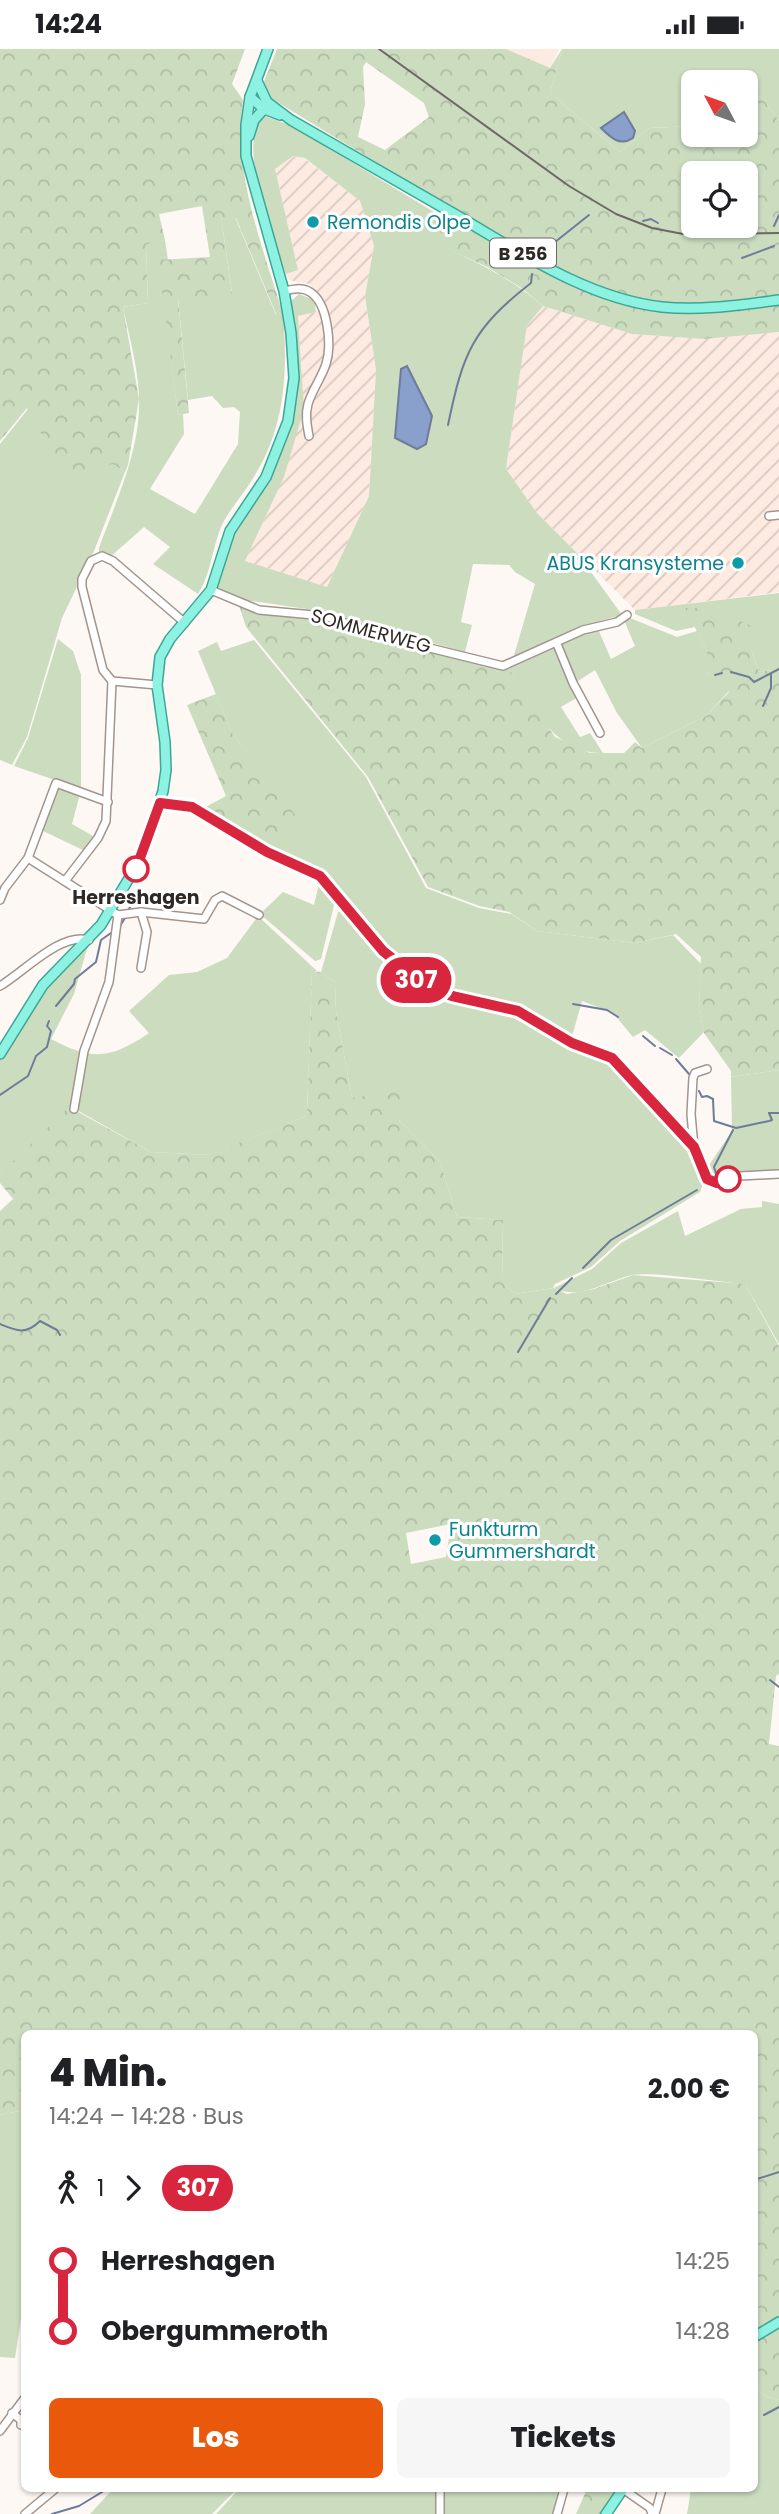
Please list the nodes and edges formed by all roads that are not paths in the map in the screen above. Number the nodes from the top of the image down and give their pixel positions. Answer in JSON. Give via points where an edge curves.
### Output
{"nodes":[{"id":1,"x":268,"y":49,"type":"edge"},
{"id":2,"x":258,"y":73,"type":"junction"},
{"id":3,"x":250,"y":97,"type":"junction"},
{"id":4,"x":266,"y":106,"type":"junction"},
{"id":5,"x":246,"y":144,"type":"junction"},
{"id":6,"x":284,"y":291,"type":"junction"},
{"id":7,"x":779,"y":300,"type":"edge"},
{"id":8,"x":309,"y":436,"type":"dead end"},
{"id":9,"x":779,"y":515,"type":"edge"},
{"id":10,"x":769,"y":516,"type":"dead end"},
{"id":11,"x":211,"y":590,"type":"junction"},
{"id":12,"x":628,"y":615,"type":"dead end"},
{"id":13,"x":185,"y":623,"type":"junction"},
{"id":14,"x":556,"y":644,"type":"junction"},
{"id":15,"x":112,"y":681,"type":"junction"},
{"id":16,"x":157,"y":685,"type":"junction"},
{"id":17,"x":600,"y":733,"type":"dead end"},
{"id":18,"x":108,"y":802,"type":"junction"},
{"id":19,"x":160,"y":803,"type":"junction"},
{"id":20,"x":29,"y":857,"type":"junction"},
{"id":21,"x":65,"y":881,"type":"junction"},
{"id":22,"x":0,"y":900,"type":"edge"},
{"id":23,"x":141,"y":912,"type":"junction"},
{"id":24,"x":114,"y":913,"type":"junction"},
{"id":25,"x":259,"y":915,"type":"dead end"},
{"id":26,"x":89,"y":940,"type":"junction"},
{"id":27,"x":141,"y":968,"type":"dead end"},
{"id":28,"x":0,"y":986,"type":"edge"},
{"id":29,"x":0,"y":1053,"type":"edge"},
{"id":30,"x":707,"y":1069,"type":"dead end"},
{"id":31,"x":74,"y":1109,"type":"dead end"},
{"id":32,"x":694,"y":1147,"type":"junction"},
{"id":33,"x":779,"y":1174,"type":"edge"},
{"id":34,"x":779,"y":2322,"type":"edge"},
{"id":35,"x":758,"y":2335,"type":"edge"},
{"id":36,"x":21,"y":2402,"type":"edge"},
{"id":37,"x":12,"y":2413,"type":"junction"},
{"id":38,"x":21,"y":2425,"type":"dead end"},
{"id":39,"x":0,"y":2431,"type":"edge"},
{"id":40,"x":51,"y":2492,"type":"edge"},
{"id":41,"x":440,"y":2492,"type":"edge"},
{"id":42,"x":563,"y":2492,"type":"edge"},
{"id":43,"x":621,"y":2492,"type":"edge"},
{"id":44,"x":627,"y":2492,"type":"edge"},
{"id":45,"x":661,"y":2492,"type":"edge"},
{"id":46,"x":25,"y":2514,"type":"edge"},
{"id":47,"x":440,"y":2514,"type":"edge"},
{"id":48,"x":557,"y":2514,"type":"edge"},
{"id":49,"x":606,"y":2514,"type":"edge"},
{"id":50,"x":654,"y":2514,"type":"edge"}],
"edges":[{"from":1,"to":2,"type":"main road"},
{"from":2,"to":3,"type":"main road"},
{"from":2,"to":4,"type":"main road","via":[[257,87]]},
{"from":3,"to":4,"type":"main road","number":"B 256"},
{"from":3,"to":5,"type":"main road"},
{"from":4,"to":5,"type":"main road","via":[[254,120]]},
{"from":4,"to":7,"type":"main road","number":"B 256","via":[[498,240],[600,291],[661,307],[720,308]]},
{"from":5,"to":6,"type":"main road","via":[[250,175]]},
{"from":6,"to":8,"type":"street","via":[[300,288],[312,293],[320,302],[326,325],[327,362],[308,403]]},
{"from":6,"to":11,"type":"main road","via":[[294,358],[288,421],[266,477],[230,531]]},
{"from":9,"to":10,"type":"street"},
{"from":11,"to":13,"type":"main road"},
{"from":11,"to":14,"type":"street","name":"SOMMERWEG","via":[[259,610],[325,616],[491,665],[512,665]]},
{"from":12,"to":14,"type":"street"},
{"from":13,"to":15,"type":"street","via":[[113,561],[102,556],[91,561],[82,587],[103,670]]},
{"from":13,"to":16,"type":"main road","via":[[160,657]]},
{"from":14,"to":17,"type":"street"},
{"from":15,"to":16,"type":"street"},
{"from":15,"to":18,"type":"street"},
{"from":16,"to":19,"type":"main road","via":[[166,757]]},
{"from":18,"to":20,"type":"street","via":[[56,783]]},
{"from":18,"to":21,"type":"street","via":[[98,838]]},
{"from":19,"to":24,"type":"main road","via":[[142,856]]},
{"from":19,"to":32,"type":"street","via":[[192,807],[255,846],[320,876],[392,961],[429,988],[518,1011],[572,1043],[612,1058]]},
{"from":20,"to":21,"type":"street"},
{"from":20,"to":22,"type":"street"},
{"from":21,"to":24,"type":"street"},
{"from":23,"to":24,"type":"street"},
{"from":23,"to":25,"type":"street","via":[[204,919],[222,896]]},
{"from":23,"to":27,"type":"street","via":[[147,932]]},
{"from":24,"to":26,"type":"main road"},
{"from":24,"to":31,"type":"street","via":[[109,982],[84,1051]]},
{"from":26,"to":28,"type":"street","via":[[80,938],[47,952]]},
{"from":26,"to":29,"type":"main road","via":[[43,985]]},
{"from":30,"to":32,"type":"street","via":[[693,1077]]},
{"from":32,"to":33,"type":"street","via":[[711,1182]]},
{"from":34,"to":35,"type":"main road"},
{"from":36,"to":37,"type":"street"},
{"from":37,"to":38,"type":"street"},
{"from":37,"to":39,"type":"street"},
{"from":40,"to":46,"type":"street"},
{"from":41,"to":47,"type":"street"},
{"from":42,"to":48,"type":"street"},
{"from":43,"to":49,"type":"main road"},
{"from":44,"to":50,"type":"street"},
{"from":45,"to":50,"type":"street"}]}
